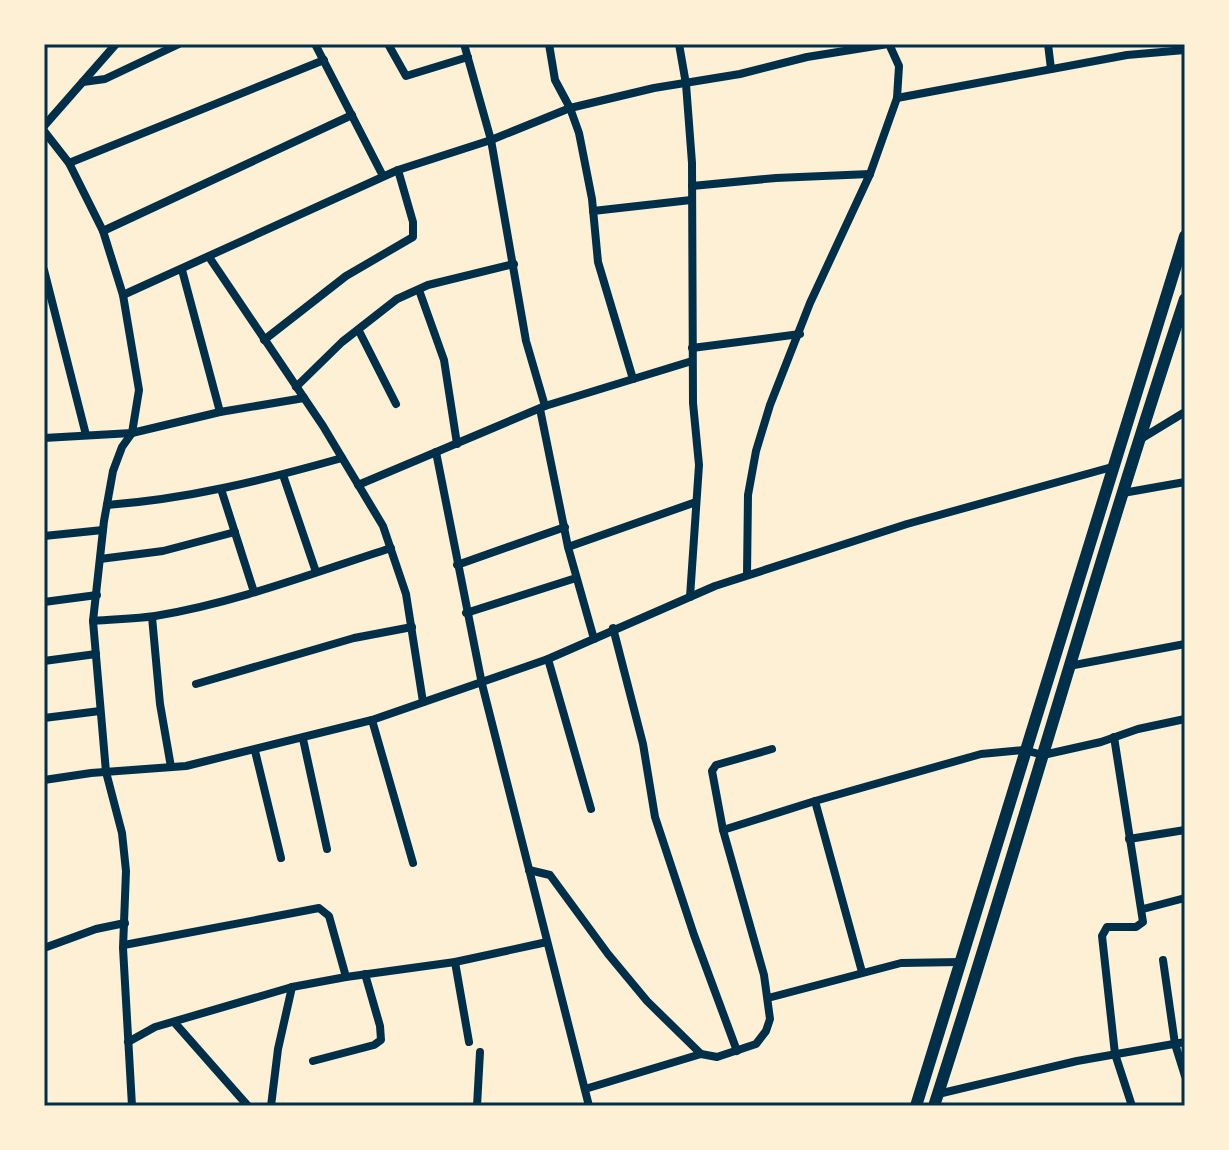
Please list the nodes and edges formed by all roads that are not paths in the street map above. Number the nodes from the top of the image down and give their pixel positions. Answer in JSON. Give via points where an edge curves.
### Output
{"nodes":[{"id":1,"x":116,"y":44,"type":"edge"},
{"id":2,"x":179,"y":44,"type":"edge"},
{"id":3,"x":315,"y":44,"type":"edge"},
{"id":4,"x":388,"y":44,"type":"edge"},
{"id":5,"x":464,"y":44,"type":"edge"},
{"id":6,"x":549,"y":44,"type":"edge"},
{"id":7,"x":679,"y":44,"type":"edge"},
{"id":8,"x":889,"y":44,"type":"edge"},
{"id":9,"x":1048,"y":44,"type":"edge"},
{"id":10,"x":1185,"y":50,"type":"edge"},
{"id":11,"x":468,"y":57,"type":"junction"},
{"id":12,"x":324,"y":60,"type":"junction"},
{"id":13,"x":1051,"y":69,"type":"junction"},
{"id":14,"x":83,"y":82,"type":"junction"},
{"id":15,"x":686,"y":84,"type":"junction"},
{"id":16,"x":897,"y":98,"type":"junction"},
{"id":17,"x":570,"y":108,"type":"junction"},
{"id":18,"x":352,"y":115,"type":"junction"},
{"id":19,"x":44,"y":129,"type":"edge"},
{"id":20,"x":491,"y":140,"type":"junction"},
{"id":21,"x":69,"y":163,"type":"junction"},
{"id":22,"x":398,"y":170,"type":"junction"},
{"id":23,"x":870,"y":174,"type":"junction"},
{"id":24,"x":383,"y":176,"type":"junction"},
{"id":25,"x":692,"y":186,"type":"junction"},
{"id":26,"x":691,"y":200,"type":"junction"},
{"id":27,"x":593,"y":211,"type":"junction"},
{"id":28,"x":103,"y":231,"type":"junction"},
{"id":29,"x":1185,"y":236,"type":"edge"},
{"id":30,"x":209,"y":257,"type":"junction"},
{"id":31,"x":514,"y":264,"type":"junction"},
{"id":32,"x":44,"y":270,"type":"edge"},
{"id":33,"x":182,"y":270,"type":"junction"},
{"id":34,"x":419,"y":290,"type":"junction"},
{"id":35,"x":123,"y":295,"type":"junction"},
{"id":36,"x":1185,"y":299,"type":"edge"},
{"id":37,"x":359,"y":331,"type":"junction"},
{"id":38,"x":800,"y":334,"type":"junction"},
{"id":39,"x":264,"y":340,"type":"junction"},
{"id":40,"x":692,"y":348,"type":"junction"},
{"id":41,"x":692,"y":361,"type":"junction"},
{"id":42,"x":633,"y":379,"type":"junction"},
{"id":43,"x":296,"y":387,"type":"junction"},
{"id":44,"x":304,"y":398,"type":"junction"},
{"id":45,"x":396,"y":404,"type":"dead end"},
{"id":46,"x":543,"y":408,"type":"junction"},
{"id":47,"x":220,"y":412,"type":"junction"},
{"id":48,"x":1185,"y":412,"type":"edge"},
{"id":49,"x":132,"y":433,"type":"junction"},
{"id":50,"x":86,"y":435,"type":"junction"},
{"id":51,"x":44,"y":438,"type":"edge"},
{"id":52,"x":1139,"y":440,"type":"junction"},
{"id":53,"x":457,"y":444,"type":"junction"},
{"id":54,"x":436,"y":452,"type":"junction"},
{"id":55,"x":342,"y":458,"type":"junction"},
{"id":56,"x":1112,"y":467,"type":"junction"},
{"id":57,"x":283,"y":475,"type":"junction"},
{"id":58,"x":1185,"y":482,"type":"edge"},
{"id":59,"x":358,"y":485,"type":"junction"},
{"id":60,"x":221,"y":489,"type":"junction"},
{"id":61,"x":1123,"y":493,"type":"junction"},
{"id":62,"x":696,"y":502,"type":"junction"},
{"id":63,"x":107,"y":505,"type":"junction"},
{"id":64,"x":565,"y":527,"type":"junction"},
{"id":65,"x":103,"y":530,"type":"junction"},
{"id":66,"x":235,"y":532,"type":"junction"},
{"id":67,"x":44,"y":536,"type":"edge"},
{"id":68,"x":568,"y":547,"type":"junction"},
{"id":69,"x":391,"y":548,"type":"junction"},
{"id":70,"x":100,"y":559,"type":"junction"},
{"id":71,"x":457,"y":565,"type":"junction"},
{"id":72,"x":316,"y":572,"type":"junction"},
{"id":73,"x":747,"y":575,"type":"junction"},
{"id":74,"x":576,"y":578,"type":"junction"},
{"id":75,"x":254,"y":592,"type":"junction"},
{"id":76,"x":97,"y":595,"type":"junction"},
{"id":77,"x":690,"y":597,"type":"junction"},
{"id":78,"x":44,"y":602,"type":"edge"},
{"id":79,"x":466,"y":613,"type":"junction"},
{"id":80,"x":152,"y":617,"type":"junction"},
{"id":81,"x":93,"y":621,"type":"junction"},
{"id":82,"x":412,"y":627,"type":"junction"},
{"id":83,"x":613,"y":628,"type":"junction"},
{"id":84,"x":594,"y":639,"type":"junction"},
{"id":85,"x":1185,"y":644,"type":"edge"},
{"id":86,"x":96,"y":654,"type":"junction"},
{"id":87,"x":548,"y":659,"type":"junction"},
{"id":88,"x":44,"y":661,"type":"edge"},
{"id":89,"x":1069,"y":666,"type":"junction"},
{"id":90,"x":196,"y":684,"type":"dead end"},
{"id":91,"x":482,"y":684,"type":"junction"},
{"id":92,"x":423,"y":702,"type":"junction"},
{"id":93,"x":100,"y":711,"type":"junction"},
{"id":94,"x":44,"y":718,"type":"edge"},
{"id":95,"x":1185,"y":719,"type":"edge"},
{"id":96,"x":372,"y":720,"type":"junction"},
{"id":97,"x":1114,"y":737,"type":"junction"},
{"id":98,"x":303,"y":739,"type":"junction"},
{"id":99,"x":772,"y":749,"type":"dead end"},
{"id":100,"x":1024,"y":750,"type":"junction"},
{"id":101,"x":255,"y":751,"type":"junction"},
{"id":102,"x":1043,"y":755,"type":"junction"},
{"id":103,"x":171,"y":767,"type":"junction"},
{"id":104,"x":106,"y":772,"type":"junction"},
{"id":105,"x":44,"y":780,"type":"edge"},
{"id":106,"x":815,"y":801,"type":"junction"},
{"id":107,"x":591,"y":809,"type":"dead end"},
{"id":108,"x":723,"y":830,"type":"junction"},
{"id":109,"x":1185,"y":830,"type":"edge"},
{"id":110,"x":1129,"y":839,"type":"junction"},
{"id":111,"x":327,"y":849,"type":"dead end"},
{"id":112,"x":281,"y":858,"type":"dead end"},
{"id":113,"x":413,"y":863,"type":"dead end"},
{"id":114,"x":529,"y":870,"type":"junction"},
{"id":115,"x":1185,"y":898,"type":"edge"},
{"id":116,"x":1143,"y":909,"type":"junction"},
{"id":117,"x":125,"y":923,"type":"junction"},
{"id":118,"x":547,"y":942,"type":"junction"},
{"id":119,"x":124,"y":945,"type":"junction"},
{"id":120,"x":44,"y":948,"type":"edge"},
{"id":121,"x":1163,"y":960,"type":"dead end"},
{"id":122,"x":455,"y":962,"type":"junction"},
{"id":123,"x":960,"y":962,"type":"junction"},
{"id":124,"x":862,"y":972,"type":"junction"},
{"id":125,"x":365,"y":974,"type":"junction"},
{"id":126,"x":346,"y":977,"type":"junction"},
{"id":127,"x":292,"y":987,"type":"junction"},
{"id":128,"x":768,"y":998,"type":"junction"},
{"id":129,"x":174,"y":1022,"type":"junction"},
{"id":130,"x":128,"y":1042,"type":"junction"},
{"id":131,"x":469,"y":1042,"type":"dead end"},
{"id":132,"x":1185,"y":1042,"type":"edge"},
{"id":133,"x":1175,"y":1044,"type":"junction"},
{"id":134,"x":737,"y":1051,"type":"junction"},
{"id":135,"x":480,"y":1052,"type":"dead end"},
{"id":136,"x":701,"y":1054,"type":"junction"},
{"id":137,"x":1115,"y":1054,"type":"junction"},
{"id":138,"x":313,"y":1061,"type":"dead end"},
{"id":139,"x":1185,"y":1076,"type":"edge"},
{"id":140,"x":585,"y":1089,"type":"junction"},
{"id":141,"x":936,"y":1100,"type":"edge"},
{"id":142,"x":132,"y":1106,"type":"edge"},
{"id":143,"x":248,"y":1106,"type":"edge"},
{"id":144,"x":271,"y":1106,"type":"edge"},
{"id":145,"x":477,"y":1106,"type":"edge"},
{"id":146,"x":589,"y":1106,"type":"edge"},
{"id":147,"x":916,"y":1106,"type":"edge"},
{"id":148,"x":1132,"y":1106,"type":"edge"}],
"edges":[{"from":1,"to":14,"type":"street"},
{"from":2,"to":14,"type":"street","via":[[105,79]]},
{"from":3,"to":12,"type":"street"},
{"from":4,"to":11,"type":"street","via":[[406,76]]},
{"from":5,"to":11,"type":"street"},
{"from":6,"to":17,"type":"street","via":[[555,80]]},
{"from":7,"to":15,"type":"street"},
{"from":8,"to":15,"type":"street"},
{"from":8,"to":16,"type":"street","via":[[899,66]]},
{"from":9,"to":13,"type":"street"},
{"from":10,"to":13,"type":"street"},
{"from":11,"to":20,"type":"street"},
{"from":12,"to":18,"type":"street"},
{"from":12,"to":21,"type":"street"},
{"from":13,"to":16,"type":"street"},
{"from":14,"to":19,"type":"street"},
{"from":15,"to":17,"type":"street"},
{"from":15,"to":25,"type":"street"},
{"from":16,"to":23,"type":"street"},
{"from":17,"to":20,"type":"street"},
{"from":17,"to":27,"type":"street"},
{"from":18,"to":24,"type":"street"},
{"from":18,"to":28,"type":"street"},
{"from":19,"to":21,"type":"street"},
{"from":20,"to":22,"type":"street"},
{"from":20,"to":31,"type":"street"},
{"from":21,"to":28,"type":"street"},
{"from":22,"to":24,"type":"street"},
{"from":22,"to":39,"type":"street","via":[[413,237],[346,276]]},
{"from":23,"to":25,"type":"street"},
{"from":23,"to":38,"type":"street"},
{"from":24,"to":30,"type":"street"},
{"from":25,"to":26,"type":"street"},
{"from":26,"to":27,"type":"street"},
{"from":26,"to":40,"type":"street"},
{"from":27,"to":42,"type":"street","via":[[598,262]]},
{"from":28,"to":35,"type":"street"},
{"from":29,"to":56,"type":"main road"},
{"from":30,"to":33,"type":"street"},
{"from":30,"to":39,"type":"street"},
{"from":31,"to":34,"type":"street"},
{"from":31,"to":46,"type":"street"},
{"from":32,"to":50,"type":"street"},
{"from":33,"to":35,"type":"street"},
{"from":33,"to":47,"type":"street"},
{"from":34,"to":37,"type":"street","via":[[397,299]]},
{"from":34,"to":53,"type":"street","via":[[444,360]]},
{"from":35,"to":49,"type":"street","via":[[139,390]]},
{"from":36,"to":52,"type":"main road"},
{"from":37,"to":43,"type":"street"},
{"from":37,"to":45,"type":"street"},
{"from":38,"to":40,"type":"street"},
{"from":38,"to":73,"type":"street","via":[[753,462]]},
{"from":39,"to":43,"type":"street"},
{"from":40,"to":41,"type":"street"},
{"from":41,"to":42,"type":"street"},
{"from":41,"to":62,"type":"street","via":[[699,465]]},
{"from":42,"to":46,"type":"street"},
{"from":43,"to":44,"type":"street"},
{"from":44,"to":47,"type":"street"},
{"from":44,"to":55,"type":"street"},
{"from":46,"to":53,"type":"street"},
{"from":46,"to":64,"type":"street"},
{"from":47,"to":49,"type":"street"},
{"from":48,"to":52,"type":"street"},
{"from":49,"to":50,"type":"street"},
{"from":49,"to":63,"type":"street","via":[[113,471]]},
{"from":50,"to":51,"type":"street"},
{"from":52,"to":61,"type":"main road"},
{"from":53,"to":54,"type":"street"},
{"from":54,"to":59,"type":"street"},
{"from":54,"to":71,"type":"street"},
{"from":55,"to":57,"type":"street"},
{"from":55,"to":59,"type":"street"},
{"from":56,"to":73,"type":"street"},
{"from":56,"to":100,"type":"main road"},
{"from":57,"to":60,"type":"street"},
{"from":57,"to":72,"type":"street"},
{"from":58,"to":61,"type":"street"},
{"from":59,"to":69,"type":"street"},
{"from":60,"to":63,"type":"street"},
{"from":60,"to":66,"type":"street"},
{"from":61,"to":89,"type":"main road"},
{"from":62,"to":68,"type":"street"},
{"from":62,"to":77,"type":"street"},
{"from":63,"to":65,"type":"street"},
{"from":64,"to":68,"type":"street"},
{"from":64,"to":71,"type":"street"},
{"from":65,"to":67,"type":"street"},
{"from":65,"to":70,"type":"street"},
{"from":66,"to":70,"type":"street","via":[[163,551]]},
{"from":66,"to":75,"type":"street"},
{"from":68,"to":74,"type":"street"},
{"from":69,"to":72,"type":"street"},
{"from":69,"to":82,"type":"street"},
{"from":70,"to":76,"type":"street"},
{"from":71,"to":79,"type":"street"},
{"from":72,"to":75,"type":"street"},
{"from":73,"to":77,"type":"street"},
{"from":74,"to":79,"type":"street"},
{"from":74,"to":84,"type":"street"},
{"from":75,"to":80,"type":"street"},
{"from":76,"to":78,"type":"street"},
{"from":76,"to":81,"type":"street"},
{"from":77,"to":83,"type":"street"},
{"from":79,"to":91,"type":"street"},
{"from":80,"to":81,"type":"street"},
{"from":80,"to":103,"type":"street"},
{"from":81,"to":86,"type":"street"},
{"from":82,"to":90,"type":"street","via":[[354,638]]},
{"from":82,"to":92,"type":"street"},
{"from":83,"to":84,"type":"street"},
{"from":83,"to":134,"type":"street","via":[[643,744],[655,817]]},
{"from":84,"to":87,"type":"street"},
{"from":85,"to":89,"type":"street"},
{"from":86,"to":88,"type":"street"},
{"from":86,"to":93,"type":"street"},
{"from":87,"to":91,"type":"street"},
{"from":87,"to":107,"type":"street"},
{"from":89,"to":102,"type":"main road"},
{"from":91,"to":92,"type":"street"},
{"from":91,"to":114,"type":"street"},
{"from":92,"to":96,"type":"street"},
{"from":93,"to":94,"type":"street"},
{"from":93,"to":104,"type":"street"},
{"from":95,"to":97,"type":"street"},
{"from":96,"to":98,"type":"street"},
{"from":96,"to":113,"type":"street"},
{"from":97,"to":102,"type":"street"},
{"from":97,"to":110,"type":"street"},
{"from":98,"to":101,"type":"street"},
{"from":98,"to":111,"type":"street"},
{"from":99,"to":108,"type":"street","via":[[716,765],[712,771]]},
{"from":100,"to":102,"type":"street"},
{"from":100,"to":106,"type":"street","via":[[981,754]]},
{"from":100,"to":123,"type":"main road"},
{"from":101,"to":103,"type":"street"},
{"from":101,"to":112,"type":"street"},
{"from":102,"to":141,"type":"main road"},
{"from":103,"to":104,"type":"street"},
{"from":104,"to":105,"type":"street"},
{"from":104,"to":117,"type":"street","via":[[122,833]]},
{"from":106,"to":108,"type":"street"},
{"from":106,"to":124,"type":"street"},
{"from":108,"to":128,"type":"street"},
{"from":109,"to":110,"type":"street"},
{"from":110,"to":116,"type":"street"},
{"from":114,"to":118,"type":"street"},
{"from":114,"to":136,"type":"street","via":[[550,875],[647,1001]]},
{"from":115,"to":116,"type":"street"},
{"from":116,"to":137,"type":"street","via":[[1140,926],[1103,931]]},
{"from":117,"to":119,"type":"street"},
{"from":117,"to":120,"type":"street"},
{"from":118,"to":122,"type":"street"},
{"from":118,"to":140,"type":"street"},
{"from":119,"to":126,"type":"street","via":[[319,908],[329,916]]},
{"from":119,"to":130,"type":"street"},
{"from":121,"to":133,"type":"street"},
{"from":122,"to":125,"type":"street"},
{"from":122,"to":131,"type":"street"},
{"from":123,"to":124,"type":"street","via":[[901,963]]},
{"from":123,"to":147,"type":"main road"},
{"from":124,"to":128,"type":"street"},
{"from":125,"to":126,"type":"street"},
{"from":125,"to":138,"type":"street","via":[[381,1040]]},
{"from":126,"to":127,"type":"street"},
{"from":127,"to":129,"type":"street"},
{"from":127,"to":144,"type":"street"},
{"from":128,"to":134,"type":"street","via":[[766,1031],[756,1044]]},
{"from":129,"to":130,"type":"street"},
{"from":129,"to":143,"type":"street"},
{"from":130,"to":142,"type":"street"},
{"from":132,"to":133,"type":"street"},
{"from":133,"to":137,"type":"street"},
{"from":133,"to":139,"type":"street"},
{"from":134,"to":136,"type":"street","via":[[717,1057]]},
{"from":135,"to":145,"type":"street"},
{"from":136,"to":140,"type":"street"},
{"from":137,"to":141,"type":"street"},
{"from":137,"to":148,"type":"street"},
{"from":140,"to":146,"type":"street"}]}
